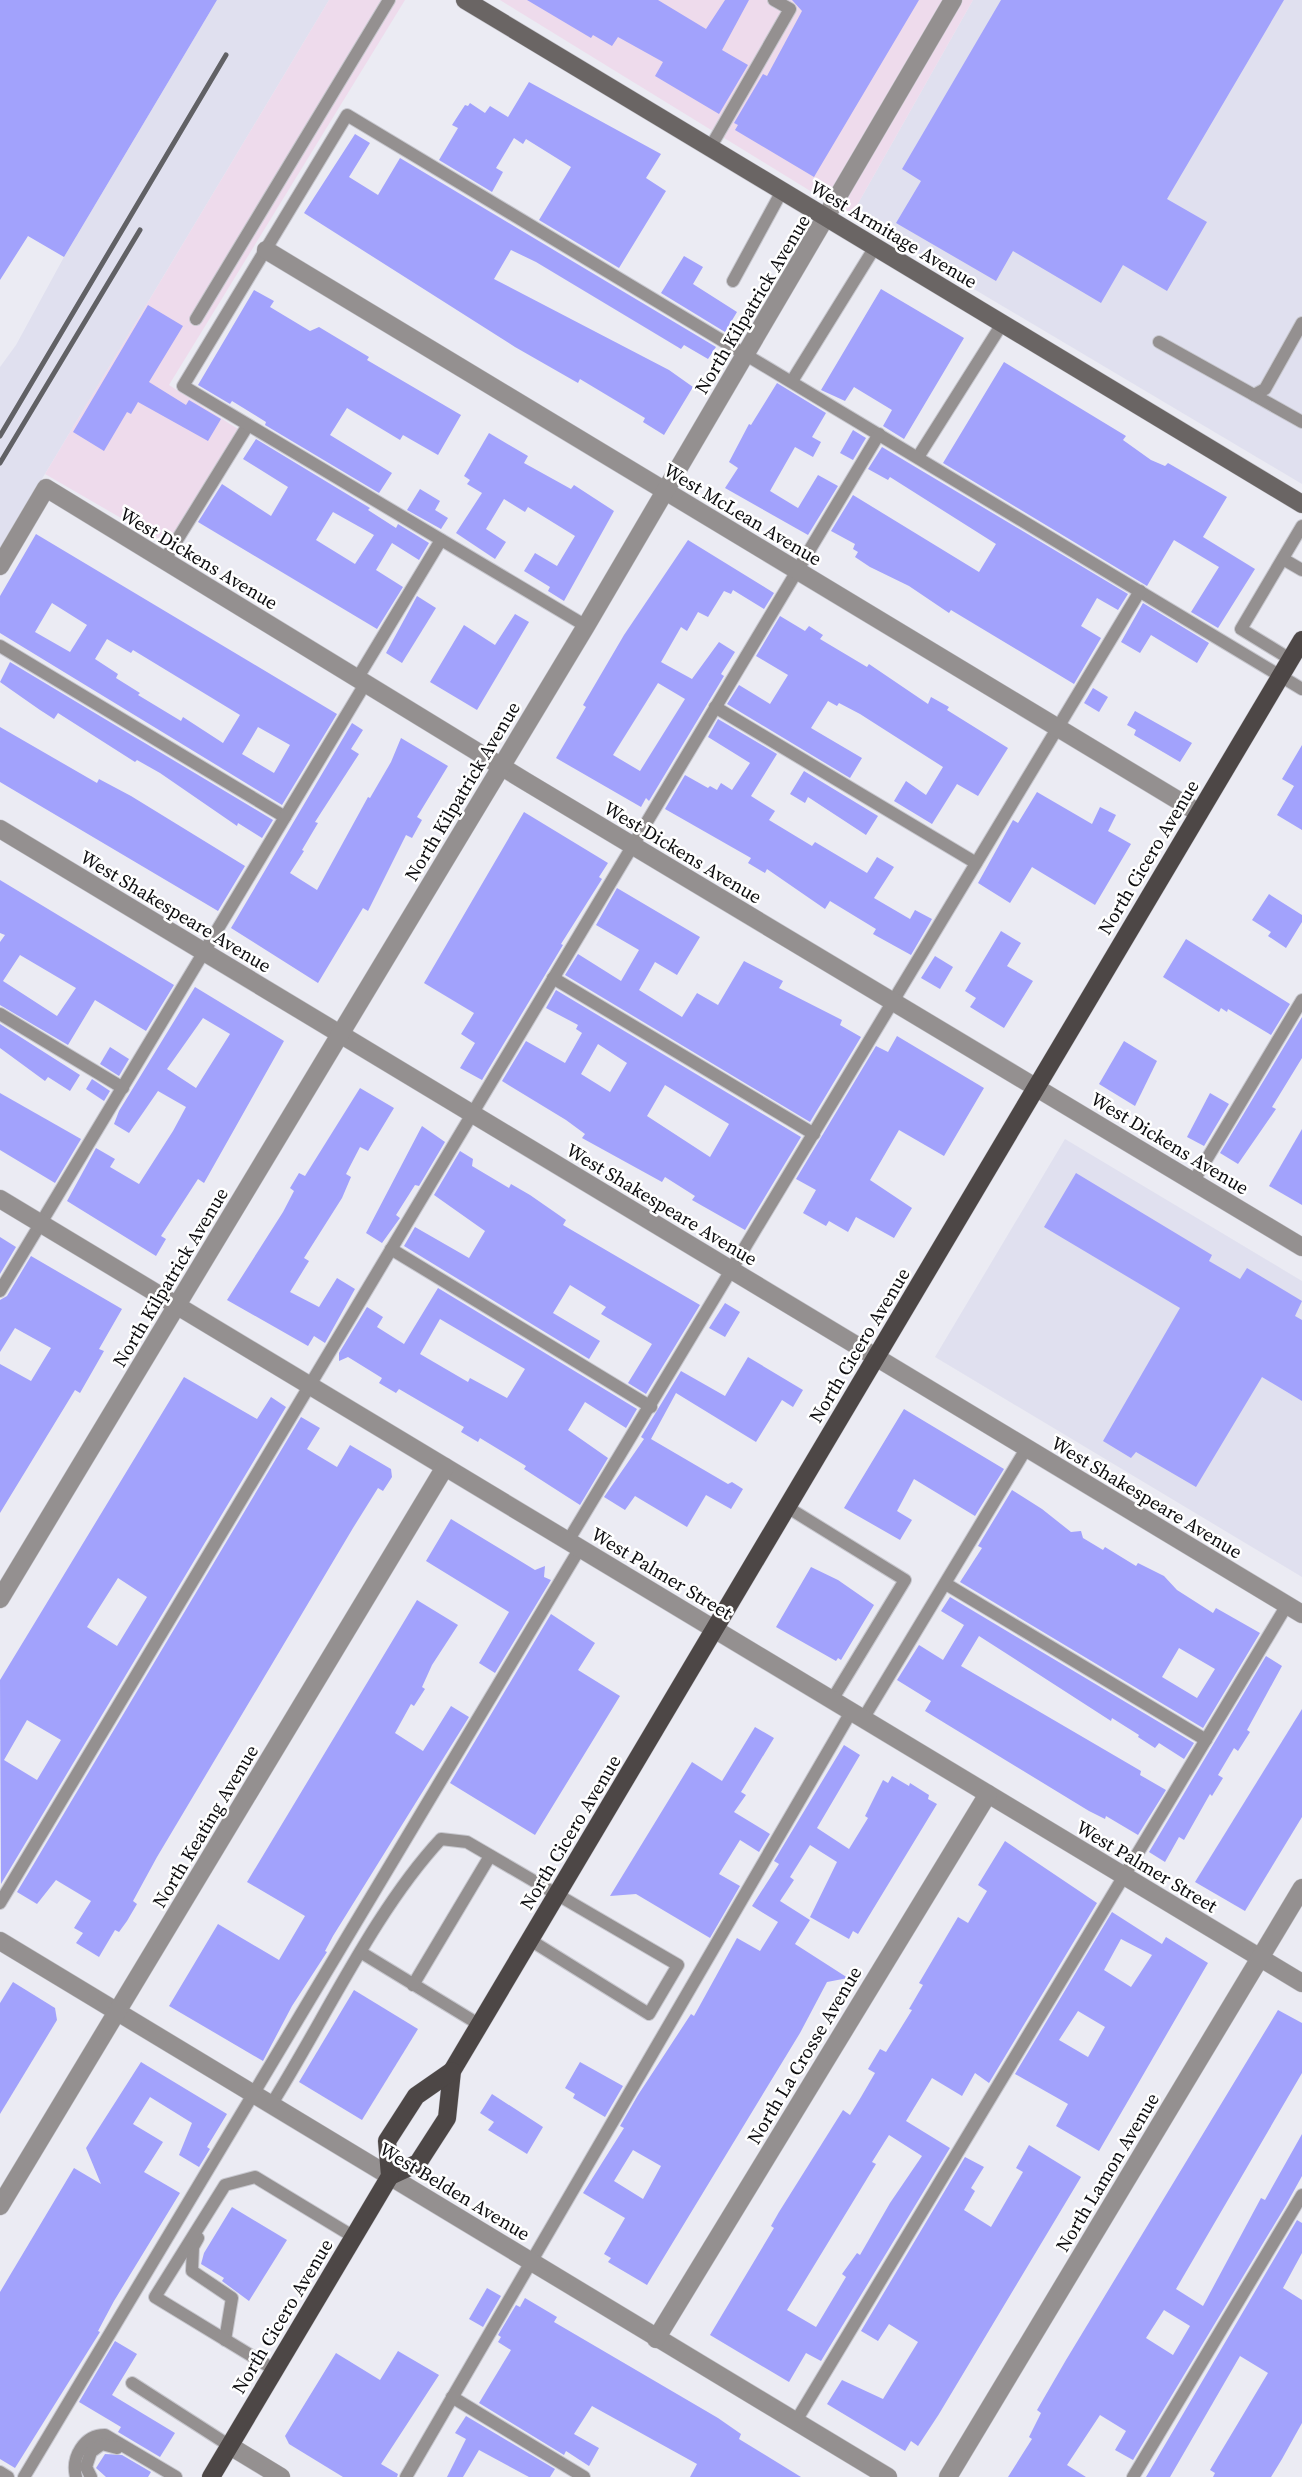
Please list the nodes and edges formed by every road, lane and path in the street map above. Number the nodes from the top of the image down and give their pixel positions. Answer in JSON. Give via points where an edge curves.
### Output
{"nodes":[{"id":1,"x":389,"y":0,"type":"edge"},
{"id":2,"x":465,"y":0,"type":"edge"},
{"id":3,"x":774,"y":0,"type":"edge"},
{"id":4,"x":953,"y":0,"type":"edge"},
{"id":5,"x":710,"y":148,"type":"junction"},
{"id":6,"x":782,"y":191,"type":"junction"},
{"id":7,"x":827,"y":219,"type":"junction"},
{"id":8,"x":875,"y":247,"type":"junction"},
{"id":9,"x":266,"y":250,"type":"junction"},
{"id":10,"x":733,"y":281,"type":"dead end"},
{"id":11,"x":196,"y":319,"type":"dead end"},
{"id":12,"x":1302,"y":323,"type":"edge"},
{"id":13,"x":1002,"y":324,"type":"junction"},
{"id":14,"x":1159,"y":342,"type":"dead end"},
{"id":15,"x":747,"y":354,"type":"junction"},
{"id":16,"x":792,"y":381,"type":"junction"},
{"id":17,"x":1254,"y":395,"type":"junction"},
{"id":18,"x":1302,"y":422,"type":"edge"},
{"id":19,"x":248,"y":425,"type":"junction"},
{"id":20,"x":879,"y":434,"type":"junction"},
{"id":21,"x":918,"y":457,"type":"junction"},
{"id":22,"x":666,"y":492,"type":"junction"},
{"id":23,"x":1302,"y":503,"type":"edge"},
{"id":24,"x":1302,"y":526,"type":"edge"},
{"id":25,"x":441,"y":540,"type":"junction"},
{"id":26,"x":1283,"y":559,"type":"junction"},
{"id":27,"x":164,"y":561,"type":"junction"},
{"id":28,"x":0,"y":566,"type":"edge"},
{"id":29,"x":797,"y":570,"type":"junction"},
{"id":30,"x":1302,"y":570,"type":"edge"},
{"id":31,"x":1140,"y":591,"type":"junction"},
{"id":32,"x":586,"y":626,"type":"junction"},
{"id":33,"x":1302,"y":640,"type":"edge"},
{"id":34,"x":0,"y":646,"type":"edge"},
{"id":35,"x":1290,"y":659,"type":"junction"},
{"id":36,"x":1280,"y":676,"type":"junction"},
{"id":37,"x":361,"y":681,"type":"junction"},
{"id":38,"x":1302,"y":689,"type":"edge"},
{"id":39,"x":715,"y":707,"type":"junction"},
{"id":40,"x":1057,"y":728,"type":"junction"},
{"id":41,"x":501,"y":767,"type":"junction"},
{"id":42,"x":1199,"y":813,"type":"junction"},
{"id":43,"x":285,"y":817,"type":"junction"},
{"id":44,"x":0,"y":829,"type":"edge"},
{"id":45,"x":632,"y":846,"type":"junction"},
{"id":46,"x":976,"y":863,"type":"junction"},
{"id":47,"x":205,"y":952,"type":"junction"},
{"id":48,"x":553,"y":978,"type":"junction"},
{"id":49,"x":1302,"y":1000,"type":"edge"},
{"id":50,"x":893,"y":1002,"type":"junction"},
{"id":51,"x":0,"y":1014,"type":"edge"},
{"id":52,"x":341,"y":1034,"type":"junction"},
{"id":53,"x":123,"y":1088,"type":"junction"},
{"id":54,"x":1036,"y":1088,"type":"junction"},
{"id":55,"x":472,"y":1114,"type":"junction"},
{"id":56,"x":814,"y":1134,"type":"junction"},
{"id":57,"x":1193,"y":1182,"type":"junction"},
{"id":58,"x":0,"y":1199,"type":"edge"},
{"id":59,"x":41,"y":1224,"type":"junction"},
{"id":60,"x":1302,"y":1247,"type":"edge"},
{"id":61,"x":391,"y":1250,"type":"junction"},
{"id":62,"x":732,"y":1271,"type":"junction"},
{"id":63,"x":0,"y":1292,"type":"edge"},
{"id":64,"x":177,"y":1306,"type":"junction"},
{"id":65,"x":875,"y":1359,"type":"junction"},
{"id":66,"x":310,"y":1385,"type":"junction"},
{"id":67,"x":650,"y":1407,"type":"junction"},
{"id":68,"x":1026,"y":1449,"type":"junction"},
{"id":69,"x":445,"y":1467,"type":"junction"},
{"id":70,"x":787,"y":1507,"type":"junction"},
{"id":71,"x":574,"y":1545,"type":"junction"},
{"id":72,"x":946,"y":1584,"type":"junction"},
{"id":73,"x":0,"y":1599,"type":"edge"},
{"id":74,"x":1295,"y":1610,"type":"edge"},
{"id":75,"x":714,"y":1629,"type":"junction"},
{"id":76,"x":832,"y":1700,"type":"junction"},
{"id":77,"x":857,"y":1715,"type":"junction"},
{"id":78,"x":1206,"y":1740,"type":"junction"},
{"id":79,"x":988,"y":1794,"type":"junction"},
{"id":80,"x":490,"y":1856,"type":"junction"},
{"id":81,"x":1125,"y":1876,"type":"junction"},
{"id":82,"x":1302,"y":1888,"type":"edge"},
{"id":83,"x":556,"y":1895,"type":"junction"},
{"id":84,"x":0,"y":1903,"type":"edge"},
{"id":85,"x":530,"y":1940,"type":"junction"},
{"id":86,"x":0,"y":1941,"type":"edge"},
{"id":87,"x":362,"y":1954,"type":"junction"},
{"id":88,"x":1260,"y":1958,"type":"junction"},
{"id":89,"x":1302,"y":1983,"type":"edge"},
{"id":90,"x":413,"y":1984,"type":"junction"},
{"id":91,"x":117,"y":2011,"type":"junction"},
{"id":92,"x":480,"y":2025,"type":"junction"},
{"id":93,"x":452,"y":2071,"type":"junction"},
{"id":94,"x":254,"y":2094,"type":"junction"},
{"id":95,"x":271,"y":2105,"type":"junction"},
{"id":96,"x":390,"y":2176,"type":"junction"},
{"id":97,"x":225,"y":2185,"type":"junction"},
{"id":98,"x":1302,"y":2195,"type":"edge"},
{"id":99,"x":0,"y":2206,"type":"edge"},
{"id":100,"x":354,"y":2237,"type":"junction"},
{"id":101,"x":531,"y":2262,"type":"junction"},
{"id":102,"x":656,"y":2339,"type":"junction"},
{"id":103,"x":225,"y":2340,"type":"junction"},
{"id":104,"x":275,"y":2370,"type":"junction"},
{"id":105,"x":132,"y":2383,"type":"dead end"},
{"id":106,"x":452,"y":2397,"type":"junction"},
{"id":107,"x":796,"y":2421,"type":"junction"},
{"id":108,"x":230,"y":2446,"type":"junction"},
{"id":109,"x":0,"y":2472,"type":"edge"},
{"id":110,"x":8,"y":2477,"type":"edge"},
{"id":111,"x":24,"y":2477,"type":"edge"},
{"id":112,"x":76,"y":2477,"type":"edge"},
{"id":113,"x":90,"y":2477,"type":"edge"},
{"id":114,"x":165,"y":2477,"type":"edge"},
{"id":115,"x":176,"y":2477,"type":"edge"},
{"id":116,"x":211,"y":2477,"type":"edge"},
{"id":117,"x":281,"y":2477,"type":"edge"},
{"id":118,"x":406,"y":2477,"type":"edge"},
{"id":119,"x":584,"y":2477,"type":"edge"},
{"id":120,"x":888,"y":2477,"type":"edge"},
{"id":121,"x":948,"y":2477,"type":"edge"},
{"id":122,"x":1133,"y":2477,"type":"edge"}],
"edges":[{"from":1,"to":11,"type":"lane"},
{"from":2,"to":5,"type":"main road","name":"West Armitage Avenue"},
{"from":3,"to":5,"type":"lane","via":[[790,9]]},
{"from":4,"to":7,"type":"street","name":"North Kilpatrick Avenue"},
{"from":5,"to":6,"type":"main road","name":"West Armitage Avenue"},
{"from":6,"to":7,"type":"main road","name":"West Armitage Avenue"},
{"from":6,"to":10,"type":"lane"},
{"from":7,"to":8,"type":"main road","name":"West Armitage Avenue"},
{"from":7,"to":15,"type":"street","name":"North Kilpatrick Avenue"},
{"from":8,"to":13,"type":"main road","name":"West Armitage Avenue"},
{"from":8,"to":16,"type":"lane"},
{"from":9,"to":15,"type":"lane","via":[[347,115]]},
{"from":9,"to":19,"type":"lane","via":[[183,386]]},
{"from":9,"to":22,"type":"street","name":"West McLean Avenue"},
{"from":12,"to":17,"type":"lane","via":[[1265,388]]},
{"from":13,"to":21,"type":"lane"},
{"from":13,"to":23,"type":"main road","name":"West Armitage Avenue"},
{"from":14,"to":17,"type":"lane"},
{"from":15,"to":16,"type":"lane"},
{"from":15,"to":22,"type":"street","name":"North Kilpatrick Avenue"},
{"from":16,"to":20,"type":"lane"},
{"from":17,"to":18,"type":"lane"},
{"from":19,"to":25,"type":"lane"},
{"from":19,"to":27,"type":"lane"},
{"from":20,"to":21,"type":"lane"},
{"from":20,"to":29,"type":"lane"},
{"from":21,"to":31,"type":"lane"},
{"from":22,"to":29,"type":"street","name":"West McLean Avenue"},
{"from":22,"to":32,"type":"street","name":"North Kilpatrick Avenue"},
{"from":24,"to":26,"type":"lane"},
{"from":25,"to":32,"type":"lane"},
{"from":25,"to":37,"type":"lane"},
{"from":26,"to":30,"type":"lane"},
{"from":26,"to":35,"type":"lane","via":[[1241,629]]},
{"from":27,"to":28,"type":"street","name":"West Dickens Avenue","via":[[46,488]]},
{"from":27,"to":37,"type":"street","name":"West Dickens Avenue"},
{"from":29,"to":39,"type":"lane"},
{"from":29,"to":40,"type":"street","name":"West McLean Avenue"},
{"from":31,"to":36,"type":"lane"},
{"from":31,"to":40,"type":"lane"},
{"from":32,"to":41,"type":"street","name":"North Kilpatrick Avenue"},
{"from":33,"to":35,"type":"main road","name":"North Cicero Avenue"},
{"from":34,"to":43,"type":"lane"},
{"from":35,"to":36,"type":"main road","name":"North Cicero Avenue"},
{"from":36,"to":38,"type":"lane"},
{"from":36,"to":42,"type":"main road","name":"North Cicero Avenue"},
{"from":37,"to":41,"type":"street","name":"West Dickens Avenue"},
{"from":37,"to":43,"type":"lane"},
{"from":39,"to":45,"type":"lane"},
{"from":39,"to":46,"type":"lane"},
{"from":40,"to":42,"type":"street","name":"West McLean Avenue"},
{"from":40,"to":46,"type":"lane"},
{"from":41,"to":45,"type":"street","name":"West Dickens Avenue"},
{"from":41,"to":52,"type":"street","name":"North Kilpatrick Avenue"},
{"from":42,"to":54,"type":"main road","name":"North Cicero Avenue"},
{"from":43,"to":47,"type":"lane"},
{"from":44,"to":47,"type":"street","name":"West Shakespeare Avenue"},
{"from":45,"to":48,"type":"lane"},
{"from":45,"to":50,"type":"street","name":"West Dickens Avenue"},
{"from":46,"to":50,"type":"lane"},
{"from":47,"to":52,"type":"street","name":"West Shakespeare Avenue"},
{"from":47,"to":53,"type":"lane"},
{"from":48,"to":55,"type":"lane"},
{"from":48,"to":56,"type":"lane"},
{"from":49,"to":57,"type":"lane"},
{"from":50,"to":54,"type":"street","name":"West Dickens Avenue"},
{"from":50,"to":56,"type":"lane"},
{"from":51,"to":53,"type":"lane"},
{"from":52,"to":55,"type":"street","name":"West Shakespeare Avenue"},
{"from":52,"to":64,"type":"street","name":"North Kilpatrick Avenue"},
{"from":53,"to":59,"type":"lane"},
{"from":54,"to":57,"type":"street","name":"West Dickens Avenue"},
{"from":54,"to":65,"type":"main road","name":"North Cicero Avenue"},
{"from":55,"to":61,"type":"lane"},
{"from":55,"to":62,"type":"street","name":"West Shakespeare Avenue"},
{"from":56,"to":62,"type":"lane"},
{"from":57,"to":60,"type":"street","name":"West Dickens Avenue"},
{"from":58,"to":59,"type":"street","name":"West Palmer Street"},
{"from":59,"to":63,"type":"lane"},
{"from":59,"to":64,"type":"street","name":"West Palmer Street"},
{"from":61,"to":66,"type":"lane"},
{"from":61,"to":67,"type":"lane"},
{"from":62,"to":65,"type":"street","name":"West Shakespeare Avenue"},
{"from":62,"to":67,"type":"lane"},
{"from":64,"to":66,"type":"street","name":"West Palmer Street"},
{"from":64,"to":73,"type":"street","name":"North Kilpatrick Avenue"},
{"from":65,"to":68,"type":"street","name":"West Shakespeare Avenue"},
{"from":65,"to":70,"type":"main road","name":"North Cicero Avenue"},
{"from":66,"to":69,"type":"street","name":"West Palmer Street"},
{"from":66,"to":84,"type":"lane"},
{"from":67,"to":71,"type":"lane"},
{"from":68,"to":72,"type":"lane"},
{"from":68,"to":74,"type":"street","name":"West Shakespeare Avenue"},
{"from":69,"to":71,"type":"street","name":"West Palmer Street"},
{"from":69,"to":91,"type":"street","name":"North Keating Avenue"},
{"from":70,"to":75,"type":"main road","name":"North Cicero Avenue"},
{"from":70,"to":76,"type":"lane","via":[[905,1580]]},
{"from":71,"to":75,"type":"street","name":"West Palmer Street"},
{"from":71,"to":94,"type":"lane"},
{"from":72,"to":77,"type":"lane"},
{"from":72,"to":78,"type":"lane"},
{"from":74,"to":78,"type":"lane"},
{"from":75,"to":76,"type":"street","name":"West Palmer Street"},
{"from":75,"to":83,"type":"main road","name":"North Cicero Avenue"},
{"from":76,"to":77,"type":"street","name":"West Palmer Street"},
{"from":77,"to":79,"type":"street","name":"West Palmer Street"},
{"from":77,"to":101,"type":"lane"},
{"from":78,"to":81,"type":"lane"},
{"from":79,"to":81,"type":"street","name":"West Palmer Street"},
{"from":79,"to":102,"type":"street","name":"North La Crosse Avenue"},
{"from":80,"to":83,"type":"lane"},
{"from":80,"to":87,"type":"lane","via":[[467,1842],[440,1839],[415,1869]]},
{"from":80,"to":90,"type":"lane"},
{"from":81,"to":88,"type":"street","name":"West Palmer Street"},
{"from":81,"to":107,"type":"lane"},
{"from":82,"to":88,"type":"street","name":"North Lamon Avenue"},
{"from":83,"to":85,"type":"main road","name":"North Cicero Avenue"},
{"from":83,"to":85,"type":"lane","via":[[678,1965],[649,2014]]},
{"from":85,"to":92,"type":"main road","name":"North Cicero Avenue"},
{"from":86,"to":91,"type":"street","name":"West Belden Avenue"},
{"from":87,"to":90,"type":"lane"},
{"from":87,"to":95,"type":"lane"},
{"from":88,"to":89,"type":"street","name":"West Palmer Street"},
{"from":88,"to":121,"type":"street","name":"North Lamon Avenue"},
{"from":90,"to":92,"type":"lane"},
{"from":91,"to":94,"type":"street","name":"West Belden Avenue"},
{"from":91,"to":99,"type":"street","name":"North Keating Avenue"},
{"from":92,"to":93,"type":"main road","name":"North Cicero Avenue"},
{"from":93,"to":96,"type":"main road","name":"North Cicero Avenue","via":[[447,2118],[418,2163]]},
{"from":93,"to":96,"type":"main road","name":"North Cicero Avenue","via":[[416,2096],[387,2141]]},
{"from":94,"to":95,"type":"street","name":"West Belden Avenue"},
{"from":94,"to":111,"type":"lane"},
{"from":95,"to":96,"type":"street","name":"West Belden Avenue"},
{"from":96,"to":100,"type":"main road","name":"North Cicero Avenue"},
{"from":96,"to":101,"type":"street","name":"West Belden Avenue"},
{"from":97,"to":100,"type":"lane","via":[[255,2177]]},
{"from":97,"to":103,"type":"lane","via":[[193,2247],[192,2271],[232,2298]]},
{"from":97,"to":103,"type":"lane","via":[[155,2297]]},
{"from":98,"to":122,"type":"lane"},
{"from":100,"to":104,"type":"main road","name":"North Cicero Avenue"},
{"from":101,"to":102,"type":"street","name":"West Belden Avenue"},
{"from":101,"to":106,"type":"lane"},
{"from":102,"to":107,"type":"street","name":"West Belden Avenue"},
{"from":103,"to":104,"type":"lane"},
{"from":104,"to":108,"type":"main road","name":"North Cicero Avenue"},
{"from":105,"to":108,"type":"lane"},
{"from":106,"to":118,"type":"lane"},
{"from":106,"to":119,"type":"lane"},
{"from":107,"to":120,"type":"street","name":"West Belden Avenue"},
{"from":108,"to":116,"type":"main road","name":"North Cicero Avenue"},
{"from":108,"to":117,"type":"street"},
{"from":109,"to":110,"type":"lane"},
{"from":112,"to":115,"type":"lane","via":[[74,2464],[85,2442],[105,2435]]},
{"from":113,"to":114,"type":"lane","via":[[86,2467],[91,2452],[102,2444],[113,2445]]}]}
